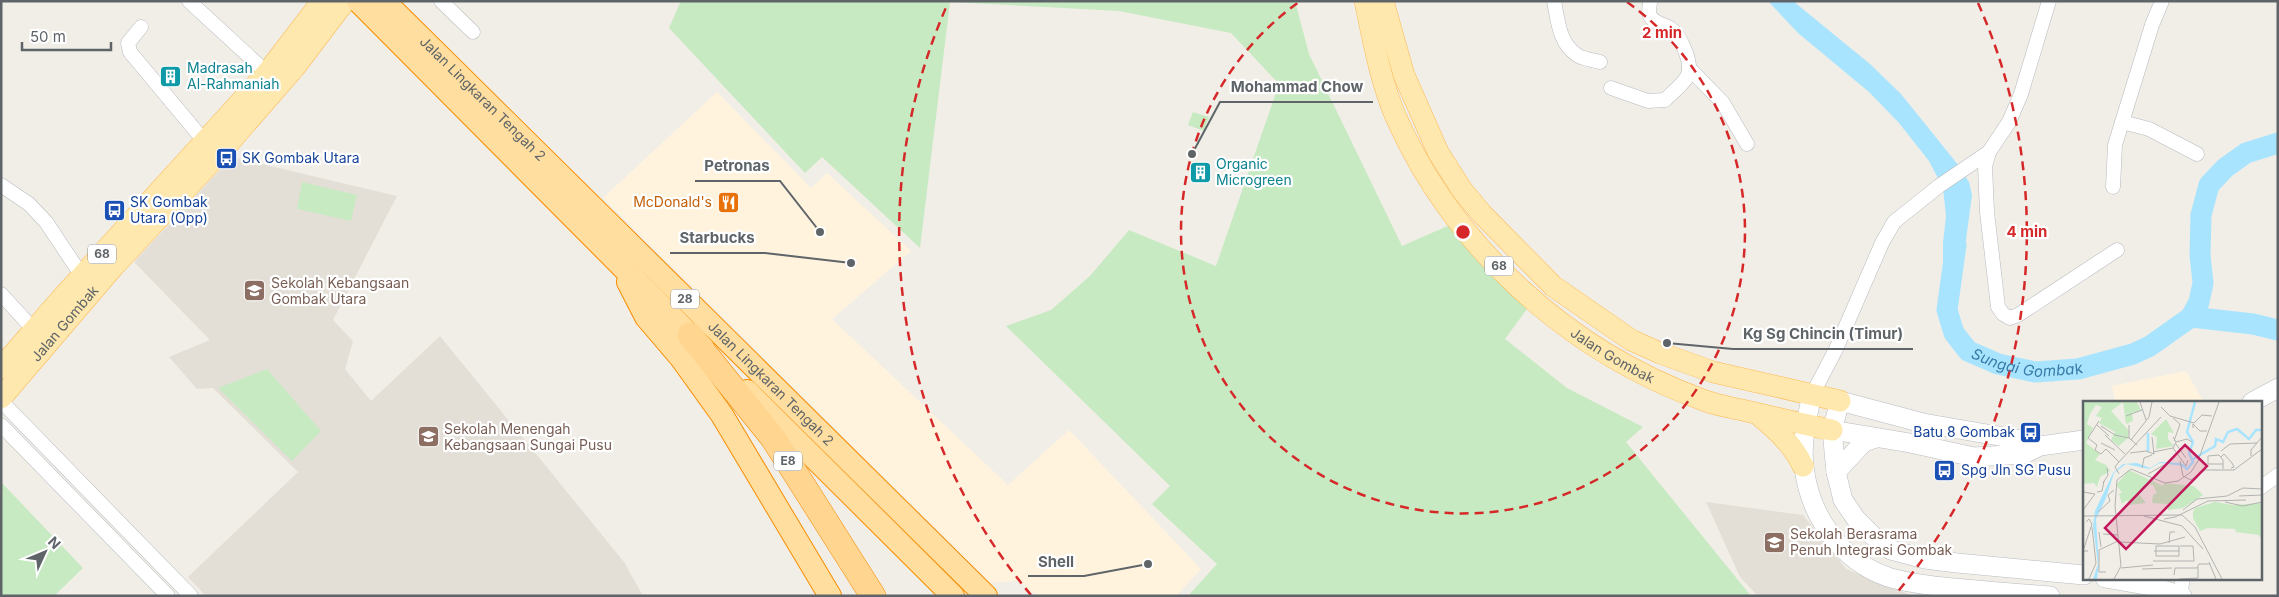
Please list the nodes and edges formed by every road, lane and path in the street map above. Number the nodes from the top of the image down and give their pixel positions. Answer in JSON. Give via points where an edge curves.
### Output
{"nodes":[{"id":1,"x":189,"y":1,"type":"edge"},
{"id":2,"x":322,"y":1,"type":"edge"},
{"id":3,"x":441,"y":1,"type":"edge"},
{"id":4,"x":1365,"y":1,"type":"edge"},
{"id":5,"x":1383,"y":1,"type":"edge"},
{"id":6,"x":1554,"y":1,"type":"edge"},
{"id":7,"x":1650,"y":1,"type":"edge"},
{"id":8,"x":2049,"y":1,"type":"edge"},
{"id":9,"x":2162,"y":1,"type":"edge"},
{"id":10,"x":363,"y":3,"type":"edge"},
{"id":11,"x":141,"y":27,"type":"dead end"},
{"id":12,"x":473,"y":32,"type":"dead end"},
{"id":13,"x":1600,"y":62,"type":"dead end"},
{"id":14,"x":1689,"y":68,"type":"junction"},
{"id":15,"x":267,"y":74,"type":"junction"},
{"id":16,"x":1611,"y":88,"type":"dead end"},
{"id":17,"x":2122,"y":122,"type":"junction"},
{"id":18,"x":205,"y":142,"type":"junction"},
{"id":19,"x":1747,"y":144,"type":"dead end"},
{"id":20,"x":1989,"y":152,"type":"junction"},
{"id":21,"x":2197,"y":154,"type":"dead end"},
{"id":22,"x":1,"y":185,"type":"edge"},
{"id":23,"x":2113,"y":187,"type":"dead end"},
{"id":24,"x":2117,"y":250,"type":"dead end"},
{"id":25,"x":617,"y":261,"type":"junction"},
{"id":26,"x":82,"y":276,"type":"junction"},
{"id":27,"x":1,"y":294,"type":"edge"},
{"id":28,"x":34,"y":330,"type":"junction"},
{"id":29,"x":690,"y":335,"type":"junction"},
{"id":30,"x":1,"y":368,"type":"edge"},
{"id":31,"x":2278,"y":388,"type":"edge"},
{"id":32,"x":1812,"y":395,"type":"junction"},
{"id":33,"x":1,"y":400,"type":"edge"},
{"id":34,"x":1840,"y":401,"type":"junction"},
{"id":35,"x":2254,"y":401,"type":"edge"},
{"id":36,"x":1757,"y":413,"type":"junction"},
{"id":37,"x":1,"y":424,"type":"edge"},
{"id":38,"x":1806,"y":425,"type":"junction"},
{"id":39,"x":1832,"y":430,"type":"junction"},
{"id":40,"x":1876,"y":438,"type":"junction"},
{"id":41,"x":2083,"y":440,"type":"edge"},
{"id":42,"x":2040,"y":446,"type":"junction"},
{"id":43,"x":1804,"y":466,"type":"junction"},
{"id":44,"x":1836,"y":472,"type":"junction"},
{"id":45,"x":2278,"y":475,"type":"edge"},
{"id":46,"x":2262,"y":487,"type":"edge"},
{"id":47,"x":2083,"y":575,"type":"edge"},
{"id":48,"x":2116,"y":580,"type":"edge"},
{"id":49,"x":2182,"y":590,"type":"edge"},
{"id":50,"x":168,"y":596,"type":"edge"},
{"id":51,"x":191,"y":596,"type":"edge"},
{"id":52,"x":830,"y":596,"type":"edge"},
{"id":53,"x":873,"y":596,"type":"edge"},
{"id":54,"x":953,"y":596,"type":"edge"},
{"id":55,"x":986,"y":596,"type":"edge"},
{"id":56,"x":991,"y":596,"type":"edge"},
{"id":57,"x":2050,"y":596,"type":"edge"}],
"edges":[{"from":1,"to":15,"type":"street"},
{"from":2,"to":15,"type":"main road","name":"Jalan Gombak","number":"68"},
{"from":3,"to":12,"type":"street"},
{"from":4,"to":36,"type":"main road","name":"Jalan Gombak","number":"68","via":[[1395,114],[1438,193],[1469,236],[1537,304],[1568,330],[1619,362],[1705,401]]},
{"from":5,"to":32,"type":"main road","name":"Jalan Gombak","number":"68","via":[[1404,75],[1438,152],[1482,214],[1553,286],[1631,340],[1660,353],[1713,372]]},
{"from":6,"to":13,"type":"street","via":[[1565,43],[1578,56]]},
{"from":7,"to":14,"type":"street","via":[[1649,14],[1655,22],[1680,37]]},
{"from":8,"to":20,"type":"street","via":[[2021,94],[2009,122]]},
{"from":9,"to":17,"type":"street"},
{"from":10,"to":25,"type":"highway","name":"Jalan Lingkaran Tengah 2","number":"28"},
{"from":10,"to":33,"type":"main road","name":"Jalan Gombak","number":"68","via":[[296,67],[114,266]]},
{"from":10,"to":55,"type":"highway","name":"Jalan Lingkaran Tengah 2","number":"28"},
{"from":11,"to":18,"type":"street","via":[[128,42],[130,52]]},
{"from":14,"to":16,"type":"street","via":[[1687,77],[1665,100],[1648,101]]},
{"from":14,"to":19,"type":"street","via":[[1723,103]]},
{"from":15,"to":18,"type":"main road","name":"Jalan Gombak","number":"68"},
{"from":17,"to":21,"type":"street","via":[[2149,129]]},
{"from":17,"to":23,"type":"street","via":[[2113,155]]},
{"from":18,"to":26,"type":"main road","name":"Jalan Gombak","number":"68"},
{"from":20,"to":24,"type":"street","via":[[1985,166],[1986,212],[1998,307],[2004,314],[2010,318],[2018,315]]},
{"from":20,"to":32,"type":"street","via":[[1938,186],[1894,222]]},
{"from":22,"to":26,"type":"street","via":[[29,204],[46,222]]},
{"from":25,"to":29,"type":"highway","name":"Jalan Lingkaran Tengah 2","number":"28"},
{"from":25,"to":52,"type":"highway","via":[[646,317],[681,358],[722,415]]},
{"from":26,"to":28,"type":"main road","name":"Jalan Gombak","number":"68"},
{"from":27,"to":28,"type":"street"},
{"from":28,"to":30,"type":"main road","name":"Jalan Gombak","number":"68"},
{"from":29,"to":53,"type":"highway","number":"E8","via":[[773,438]]},
{"from":29,"to":54,"type":"highway","name":"Jalan Lingkaran Tengah 2","number":"28"},
{"from":31,"to":35,"type":"main road"},
{"from":32,"to":34,"type":"main road","name":"Jalan Gombak","number":"68"},
{"from":32,"to":38,"type":"main road"},
{"from":33,"to":51,"type":"street"},
{"from":34,"to":39,"type":"main road"},
{"from":34,"to":42,"type":"main road","name":"Jalan Gombak","number":"68","via":[[1923,423]]},
{"from":36,"to":38,"type":"main road","name":"Jalan Gombak","number":"68"},
{"from":36,"to":43,"type":"main road","via":[[1795,449]]},
{"from":37,"to":50,"type":"street"},
{"from":38,"to":39,"type":"main road","name":"Jalan Gombak","number":"68"},
{"from":38,"to":43,"type":"main road"},
{"from":39,"to":40,"type":"main road","name":"Jalan Gombak","number":"68"},
{"from":39,"to":44,"type":"main road"},
{"from":40,"to":42,"type":"main road","name":"Jalan Gombak","number":"68","via":[[1974,457],[2024,454]]},
{"from":40,"to":44,"type":"main road","via":[[1864,442]]},
{"from":41,"to":42,"type":"main road","name":"Jalan Gombak","number":"68"},
{"from":43,"to":57,"type":"main road","via":[[1812,505],[1839,546],[1864,567],[1909,583]]},
{"from":44,"to":47,"type":"main road","via":[[1843,500],[1856,519],[1891,550],[1957,564]]},
{"from":45,"to":46,"type":"street"},
{"from":48,"to":49,"type":"main road"},
{"from":55,"to":56,"type":"highway"}]}
